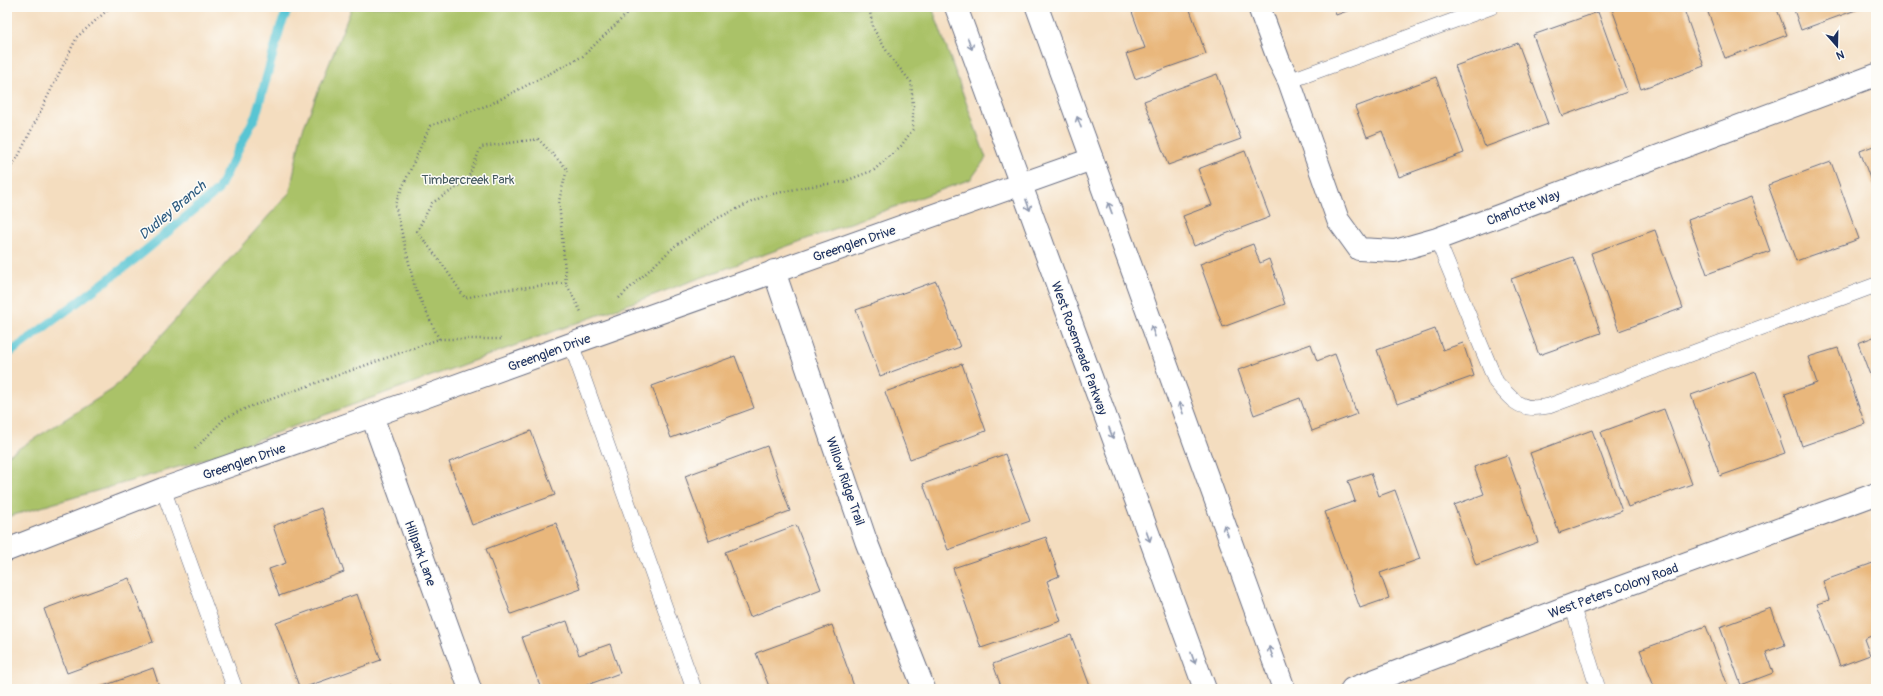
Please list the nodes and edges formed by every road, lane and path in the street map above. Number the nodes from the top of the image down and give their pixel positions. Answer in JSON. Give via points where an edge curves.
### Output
{"nodes":[{"id":1,"x":111,"y":7,"type":"edge"},
{"id":2,"x":634,"y":7,"type":"edge"},
{"id":3,"x":870,"y":7,"type":"edge"},
{"id":4,"x":956,"y":7,"type":"edge"},
{"id":5,"x":1037,"y":7,"type":"edge"},
{"id":6,"x":1259,"y":7,"type":"edge"},
{"id":7,"x":1491,"y":7,"type":"edge"},
{"id":8,"x":1876,"y":75,"type":"edge"},
{"id":9,"x":1289,"y":81,"type":"junction"},
{"id":10,"x":1092,"y":159,"type":"junction"},
{"id":11,"x":7,"y":172,"type":"edge"},
{"id":12,"x":1021,"y":185,"type":"junction"},
{"id":13,"x":1437,"y":239,"type":"junction"},
{"id":14,"x":774,"y":271,"type":"junction"},
{"id":15,"x":566,"y":283,"type":"junction"},
{"id":16,"x":1876,"y":285,"type":"edge"},
{"id":17,"x":615,"y":302,"type":"dead end"},
{"id":18,"x":584,"y":317,"type":"dead end"},
{"id":19,"x":508,"y":338,"type":"dead end"},
{"id":20,"x":439,"y":339,"type":"junction"},
{"id":21,"x":571,"y":344,"type":"junction"},
{"id":22,"x":372,"y":416,"type":"junction"},
{"id":23,"x":191,"y":452,"type":"dead end"},
{"id":24,"x":163,"y":489,"type":"junction"},
{"id":25,"x":1876,"y":494,"type":"edge"},
{"id":26,"x":7,"y":517,"type":"edge"},
{"id":27,"x":20,"y":517,"type":"dead end"},
{"id":28,"x":7,"y":550,"type":"edge"},
{"id":29,"x":1572,"y":605,"type":"junction"},
{"id":30,"x":235,"y":689,"type":"edge"},
{"id":31,"x":470,"y":689,"type":"edge"},
{"id":32,"x":694,"y":689,"type":"edge"},
{"id":33,"x":924,"y":689,"type":"edge"},
{"id":34,"x":1205,"y":689,"type":"edge"},
{"id":35,"x":1284,"y":689,"type":"edge"},
{"id":36,"x":1352,"y":689,"type":"edge"},
{"id":37,"x":1598,"y":689,"type":"edge"}],
"edges":[{"from":1,"to":11,"type":"path","via":[[77,37],[18,157]]},
{"from":2,"to":20,"type":"path","via":[[584,56],[491,104],[430,126],[395,204],[414,288]]},
{"from":3,"to":17,"type":"path","via":[[873,28],[891,58],[911,82],[913,129],[901,146],[874,170],[843,182],[805,186],[764,196],[718,218],[675,246]]},
{"from":4,"to":12,"type":"street","name":"West Rosemeade Parkway","one_way":true},
{"from":10,"to":5,"type":"street","one_way":true},
{"from":6,"to":9,"type":"street","name":"Charlotte Way"},
{"from":7,"to":9,"type":"lane"},
{"from":8,"to":13,"type":"street","name":"Charlotte Way"},
{"from":9,"to":13,"type":"street","name":"Charlotte Way","via":[[1338,220],[1359,249],[1395,251]]},
{"from":10,"to":12,"type":"street","name":"Greenglen Drive"},
{"from":35,"to":10,"type":"street","one_way":true},
{"from":12,"to":14,"type":"street","name":"Greenglen Drive"},
{"from":12,"to":34,"type":"street","name":"West Rosemeade Parkway","one_way":true},
{"from":13,"to":16,"type":"lane","via":[[1496,382],[1525,408],[1549,406]]},
{"from":14,"to":21,"type":"street","name":"Greenglen Drive"},
{"from":14,"to":33,"type":"street","name":"Willow Ridge Trail","via":[[866,541]]},
{"from":15,"to":15,"type":"path","via":[[501,290],[465,298],[417,231],[432,203],[467,181],[480,147],[538,139],[567,169],[559,201]]},
{"from":15,"to":18,"type":"path"},
{"from":19,"to":20,"type":"path"},
{"from":20,"to":23,"type":"path","via":[[249,407],[225,418]]},
{"from":21,"to":22,"type":"street","name":"Greenglen Drive"},
{"from":21,"to":32,"type":"lane"},
{"from":22,"to":24,"type":"street","name":"Greenglen Drive"},
{"from":22,"to":31,"type":"street","name":"Hillpark Lane"},
{"from":24,"to":28,"type":"street","name":"Greenglen Drive"},
{"from":24,"to":30,"type":"lane"},
{"from":25,"to":29,"type":"street","name":"West Peters Colony Road"},
{"from":26,"to":27,"type":"path"},
{"from":29,"to":36,"type":"street","name":"West Peters Colony Road"},
{"from":29,"to":37,"type":"lane"}]}
